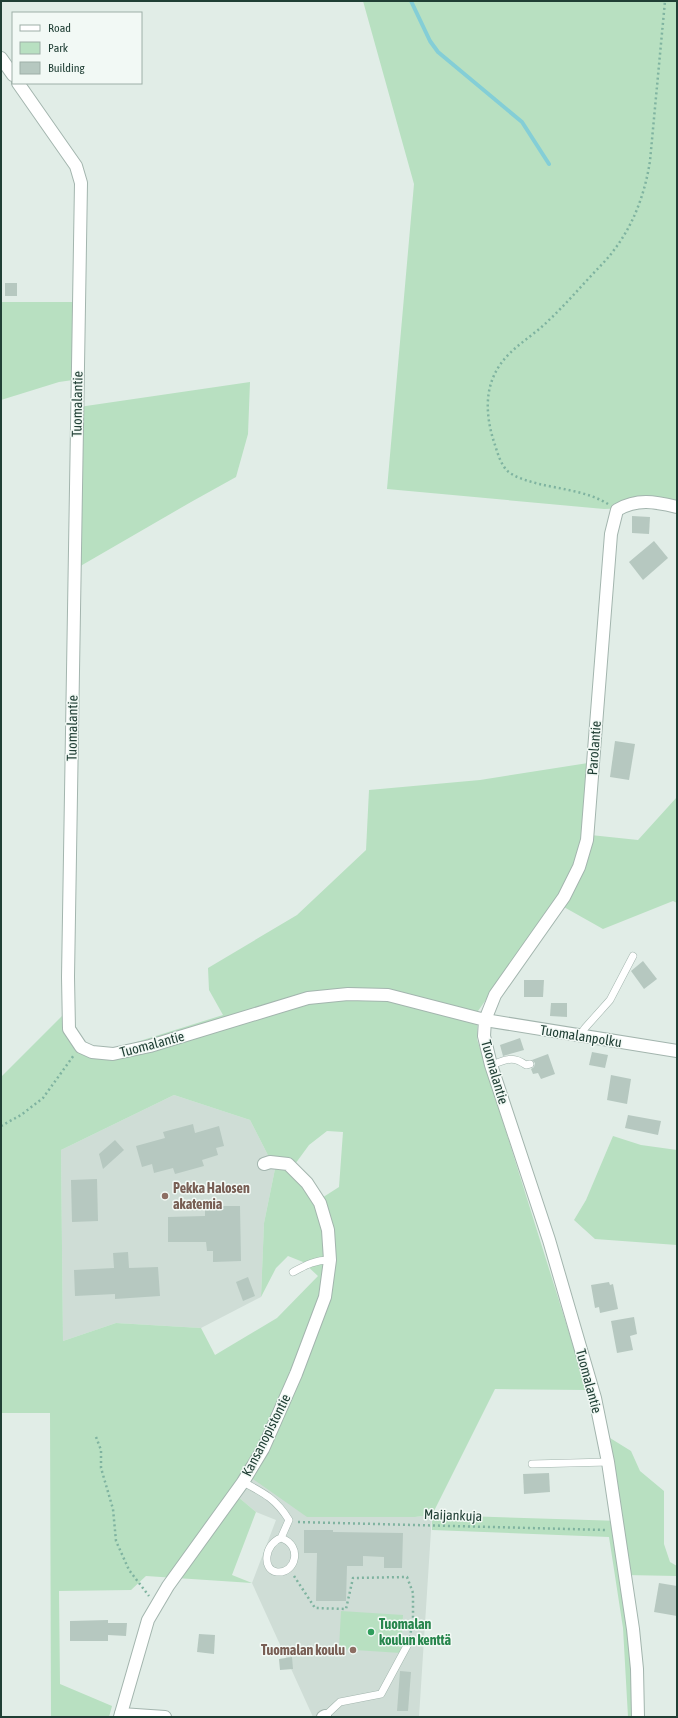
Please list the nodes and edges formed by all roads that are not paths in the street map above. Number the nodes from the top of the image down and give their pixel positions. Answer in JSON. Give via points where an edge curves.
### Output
{"nodes":[{"id":1,"x":1,"y":58,"type":"edge"},
{"id":2,"x":12,"y":74,"type":"edge"},
{"id":3,"x":19,"y":84,"type":"edge"},
{"id":4,"x":677,"y":506,"type":"edge"},
{"id":5,"x":633,"y":956,"type":"dead end"},
{"id":6,"x":485,"y":1020,"type":"junction"},
{"id":7,"x":580,"y":1035,"type":"junction"},
{"id":8,"x":677,"y":1051,"type":"edge"},
{"id":9,"x":530,"y":1064,"type":"dead end"},
{"id":10,"x":491,"y":1065,"type":"junction"},
{"id":11,"x":264,"y":1164,"type":"dead end"},
{"id":12,"x":330,"y":1260,"type":"junction"},
{"id":13,"x":293,"y":1272,"type":"dead end"},
{"id":14,"x":608,"y":1462,"type":"junction"},
{"id":15,"x":532,"y":1464,"type":"dead end"},
{"id":16,"x":243,"y":1482,"type":"junction"},
{"id":17,"x":281,"y":1538,"type":"junction"},
{"id":18,"x":408,"y":1644,"type":"road end"},
{"id":19,"x":121,"y":1716,"type":"edge"},
{"id":20,"x":324,"y":1716,"type":"edge"},
{"id":21,"x":165,"y":1717,"type":"edge"},
{"id":22,"x":638,"y":1717,"type":"edge"}],
"edges":[{"from":1,"to":2,"type":"street"},
{"from":3,"to":6,"type":"street","name":"Tuomalantie","via":[[76,166],[81,183],[69,1029],[81,1047],[92,1052],[113,1054],[150,1046],[308,998],[348,994],[388,995]]},
{"from":4,"to":6,"type":"street","name":"Parolantie","via":[[642,502],[628,503],[617,510],[611,534],[587,840],[579,867],[564,897],[495,995]]},
{"from":5,"to":7,"type":"lane","via":[[610,1000]]},
{"from":6,"to":7,"type":"street","name":"Tuomalanpolku"},
{"from":6,"to":10,"type":"street","name":"Tuomalantie","via":[[484,1036]]},
{"from":7,"to":8,"type":"street","name":"Tuomalanpolku"},
{"from":9,"to":10,"type":"lane","via":[[526,1065],[518,1059],[510,1058]]},
{"from":10,"to":14,"type":"street","name":"Tuomalantie","via":[[549,1240],[595,1398]]},
{"from":11,"to":12,"type":"street","name":"Kansanopistontie","via":[[288,1164],[307,1183],[320,1203],[328,1230]]},
{"from":12,"to":13,"type":"lane","via":[[318,1260]]},
{"from":12,"to":16,"type":"street","name":"Kansanopistontie","via":[[325,1297],[296,1374],[263,1449]]},
{"from":14,"to":15,"type":"lane"},
{"from":14,"to":22,"type":"street","name":"Tuomalantie","via":[[633,1628]]},
{"from":16,"to":17,"type":"lane","via":[[279,1505],[289,1520]]},
{"from":16,"to":19,"type":"street","name":"Kansanopistontie","via":[[156,1604],[148,1620]]},
{"from":17,"to":17,"type":"lane","via":[[270,1545],[266,1555],[273,1572],[287,1571],[295,1554],[289,1540]]},
{"from":18,"to":20,"type":"lane","via":[[381,1694],[340,1702]]},
{"from":19,"to":21,"type":"street"}]}
